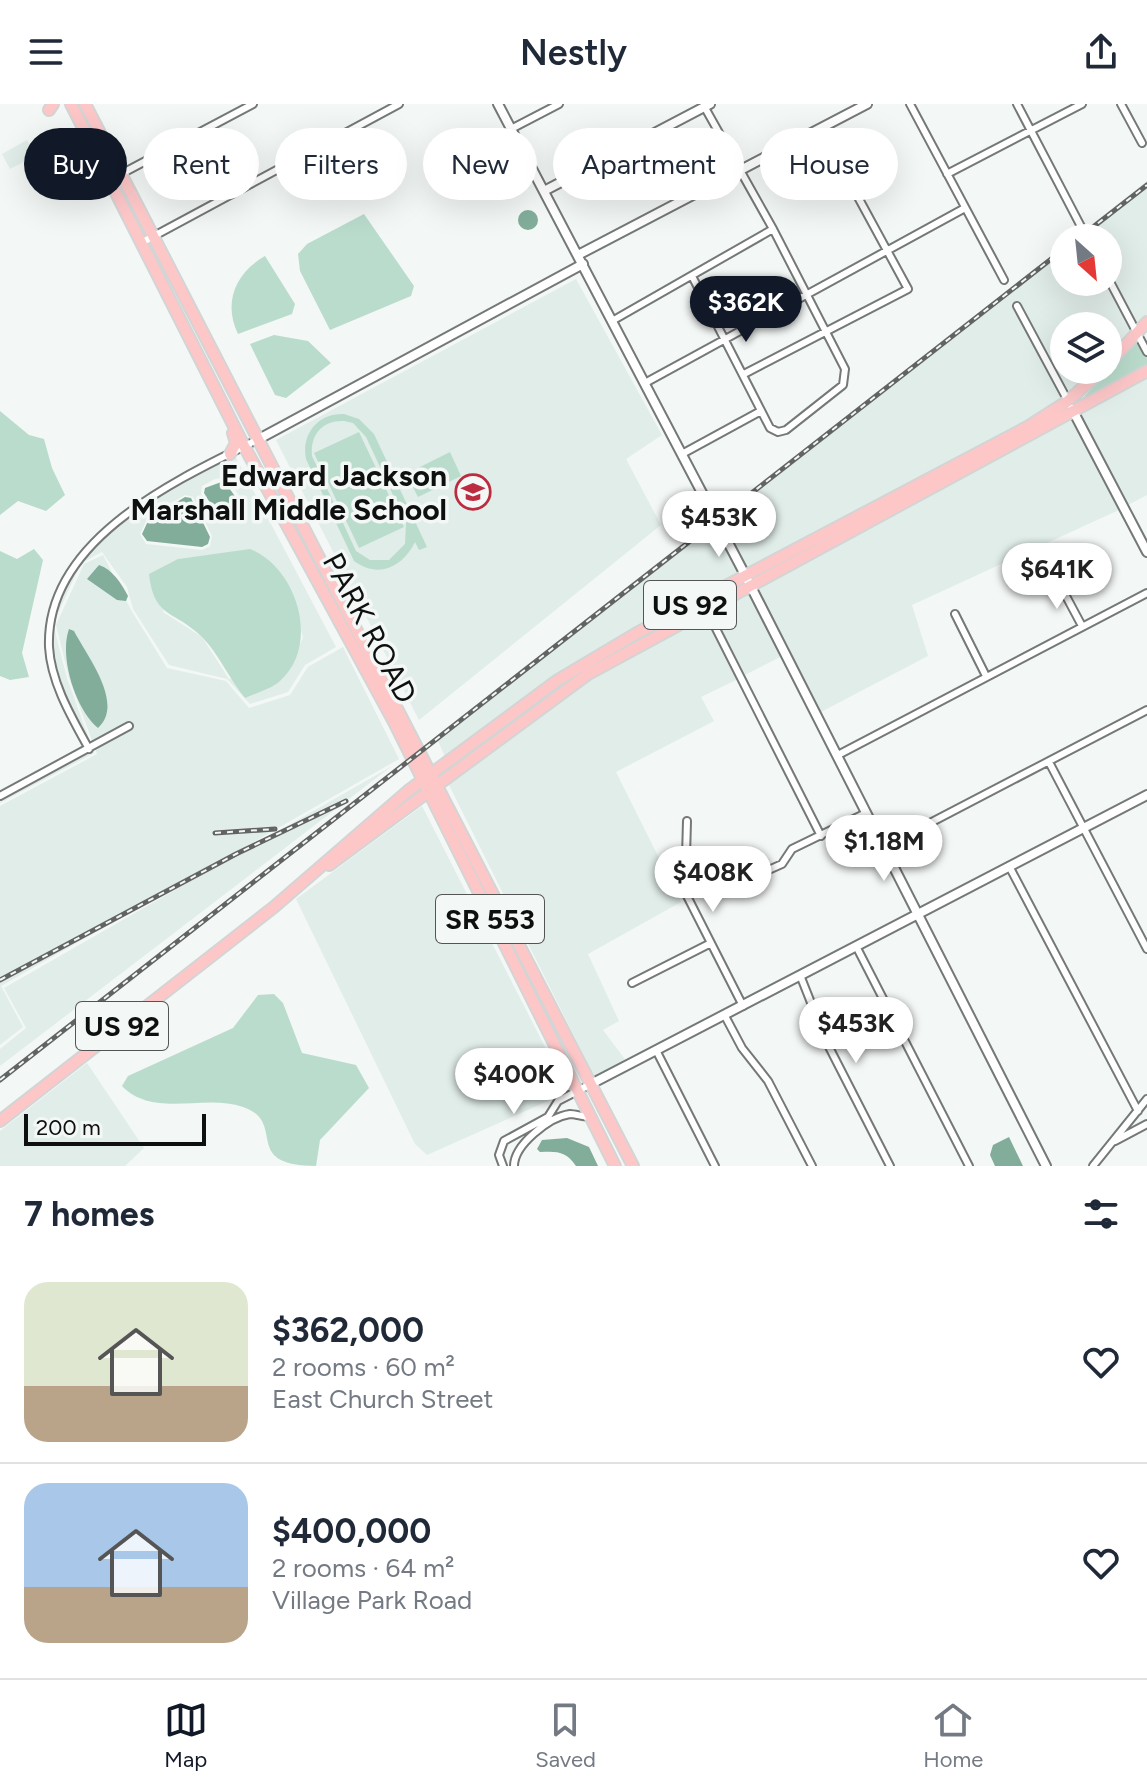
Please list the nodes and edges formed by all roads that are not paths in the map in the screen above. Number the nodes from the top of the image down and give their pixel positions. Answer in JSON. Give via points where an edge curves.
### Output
{"nodes":[{"id":1,"x":253,"y":104,"type":"edge"},
{"id":2,"x":399,"y":104,"type":"edge"},
{"id":3,"x":498,"y":104,"type":"edge"},
{"id":4,"x":559,"y":104,"type":"edge"},
{"id":5,"x":867,"y":104,"type":"edge"},
{"id":6,"x":910,"y":104,"type":"edge"},
{"id":7,"x":1017,"y":104,"type":"edge"},
{"id":8,"x":1082,"y":104,"type":"edge"},
{"id":9,"x":1121,"y":104,"type":"edge"},
{"id":10,"x":78,"y":105,"type":"edge"},
{"id":11,"x":706,"y":105,"type":"edge"},
{"id":12,"x":87,"y":128,"type":"edge"},
{"id":13,"x":92,"y":128,"type":"edge"},
{"id":14,"x":510,"y":128,"type":"edge"},
{"id":15,"x":513,"y":128,"type":"edge"},
{"id":16,"x":719,"y":128,"type":"edge"},
{"id":17,"x":823,"y":128,"type":"edge"},
{"id":18,"x":1031,"y":132,"type":"junction"},
{"id":19,"x":1142,"y":143,"type":"dead end"},
{"id":20,"x":127,"y":171,"type":"edge"},
{"id":21,"x":744,"y":174,"type":"edge"},
{"id":22,"x":947,"y":174,"type":"junction"},
{"id":23,"x":537,"y":178,"type":"edge"},
{"id":24,"x":127,"y":186,"type":"edge"},
{"id":25,"x":544,"y":191,"type":"junction"},
{"id":26,"x":120,"y":200,"type":"edge"},
{"id":27,"x":126,"y":200,"type":"edge"},
{"id":28,"x":684,"y":200,"type":"edge"},
{"id":29,"x":860,"y":200,"type":"edge"},
{"id":30,"x":965,"y":208,"type":"junction"},
{"id":31,"x":1080,"y":224,"type":"edge"},
{"id":32,"x":773,"y":229,"type":"junction"},
{"id":33,"x":153,"y":237,"type":"junction"},
{"id":34,"x":141,"y":243,"type":"junction"},
{"id":35,"x":887,"y":250,"type":"junction"},
{"id":36,"x":578,"y":255,"type":"junction"},
{"id":37,"x":583,"y":264,"type":"junction"},
{"id":38,"x":692,"y":276,"type":"junction"},
{"id":39,"x":1004,"y":280,"type":"dead end"},
{"id":40,"x":806,"y":295,"type":"junction"},
{"id":41,"x":1118,"y":296,"type":"edge"},
{"id":42,"x":1017,"y":306,"type":"dead end"},
{"id":43,"x":612,"y":321,"type":"junction"},
{"id":44,"x":1147,"y":322,"type":"edge"},
{"id":45,"x":1136,"y":331,"type":"junction"},
{"id":46,"x":826,"y":332,"type":"junction"},
{"id":47,"x":726,"y":339,"type":"junction"},
{"id":48,"x":1122,"y":348,"type":"edge"},
{"id":49,"x":1147,"y":352,"type":"edge"},
{"id":50,"x":204,"y":366,"type":"junction"},
{"id":51,"x":1147,"y":371,"type":"edge"},
{"id":52,"x":744,"y":374,"type":"junction"},
{"id":53,"x":645,"y":383,"type":"junction"},
{"id":54,"x":1087,"y":384,"type":"edge"},
{"id":55,"x":1068,"y":401,"type":"junction"},
{"id":56,"x":759,"y":412,"type":"junction"},
{"id":57,"x":1074,"y":412,"type":"junction"},
{"id":58,"x":257,"y":440,"type":"junction"},
{"id":59,"x":244,"y":446,"type":"junction"},
{"id":60,"x":997,"y":449,"type":"junction"},
{"id":61,"x":230,"y":454,"type":"junction"},
{"id":62,"x":682,"y":454,"type":"junction"},
{"id":63,"x":302,"y":526,"type":"junction"},
{"id":64,"x":1145,"y":545,"type":"edge"},
{"id":65,"x":747,"y":581,"type":"junction"},
{"id":66,"x":1059,"y":583,"type":"dead end"},
{"id":67,"x":1147,"y":593,"type":"edge"},
{"id":68,"x":706,"y":609,"type":"junction"},
{"id":69,"x":955,"y":614,"type":"dead end"},
{"id":70,"x":1082,"y":626,"type":"junction"},
{"id":71,"x":986,"y":676,"type":"junction"},
{"id":72,"x":1147,"y":710,"type":"edge"},
{"id":73,"x":129,"y":726,"type":"dead end"},
{"id":74,"x":89,"y":749,"type":"junction"},
{"id":75,"x":838,"y":755,"type":"junction"},
{"id":76,"x":1049,"y":762,"type":"junction"},
{"id":77,"x":431,"y":782,"type":"junction"},
{"id":78,"x":1147,"y":795,"type":"edge"},
{"id":79,"x":0,"y":796,"type":"edge"},
{"id":80,"x":866,"y":813,"type":"junction"},
{"id":81,"x":687,"y":821,"type":"dead end"},
{"id":82,"x":1083,"y":828,"type":"junction"},
{"id":83,"x":821,"y":836,"type":"junction"},
{"id":84,"x":884,"y":847,"type":"junction"},
{"id":85,"x":1009,"y":866,"type":"junction"},
{"id":86,"x":764,"y":872,"type":"dead end"},
{"id":87,"x":917,"y":914,"type":"junction"},
{"id":88,"x":711,"y":943,"type":"junction"},
{"id":89,"x":856,"y":946,"type":"junction"},
{"id":90,"x":1147,"y":949,"type":"edge"},
{"id":91,"x":800,"y":975,"type":"junction"},
{"id":92,"x":632,"y":983,"type":"dead end"},
{"id":93,"x":743,"y":1006,"type":"junction"},
{"id":94,"x":725,"y":1016,"type":"junction"},
{"id":95,"x":657,"y":1052,"type":"junction"},
{"id":96,"x":591,"y":1084,"type":"junction"},
{"id":97,"x":577,"y":1092,"type":"junction"},
{"id":98,"x":1147,"y":1099,"type":"edge"},
{"id":99,"x":1138,"y":1111,"type":"junction"},
{"id":100,"x":590,"y":1118,"type":"junction"},
{"id":101,"x":550,"y":1120,"type":"junction"},
{"id":102,"x":0,"y":1121,"type":"edge"},
{"id":103,"x":1147,"y":1124,"type":"edge"},
{"id":104,"x":517,"y":1132,"type":"junction"},
{"id":105,"x":525,"y":1142,"type":"junction"},
{"id":106,"x":1112,"y":1142,"type":"junction"},
{"id":107,"x":503,"y":1166,"type":"edge"},
{"id":108,"x":514,"y":1166,"type":"edge"},
{"id":109,"x":615,"y":1166,"type":"edge"},
{"id":110,"x":633,"y":1166,"type":"edge"},
{"id":111,"x":715,"y":1166,"type":"edge"},
{"id":112,"x":812,"y":1166,"type":"edge"},
{"id":113,"x":890,"y":1166,"type":"edge"},
{"id":114,"x":969,"y":1166,"type":"edge"},
{"id":115,"x":1046,"y":1166,"type":"edge"},
{"id":116,"x":1093,"y":1166,"type":"edge"}],
"edges":[{"from":1,"to":20,"type":"street"},
{"from":2,"to":33,"type":"street"},
{"from":3,"to":14,"type":"street"},
{"from":4,"to":15,"type":"street"},
{"from":5,"to":17,"type":"street"},
{"from":6,"to":22,"type":"street"},
{"from":7,"to":18,"type":"street"},
{"from":8,"to":18,"type":"street"},
{"from":9,"to":19,"type":"street"},
{"from":10,"to":12,"type":"main road","name":"PARK ROAD"},
{"from":10,"to":13,"type":"main road","name":"PARK ROAD"},
{"from":11,"to":16,"type":"street"},
{"from":11,"to":25,"type":"street"},
{"from":18,"to":22,"type":"street"},
{"from":18,"to":31,"type":"street"},
{"from":21,"to":32,"type":"street"},
{"from":22,"to":30,"type":"street"},
{"from":23,"to":25,"type":"street"},
{"from":24,"to":33,"type":"main road","name":"PARK ROAD"},
{"from":25,"to":36,"type":"street"},
{"from":26,"to":34,"type":"main road","name":"PARK ROAD"},
{"from":27,"to":33,"type":"main road","via":[[140,227]]},
{"from":28,"to":36,"type":"street"},
{"from":29,"to":35,"type":"street"},
{"from":30,"to":35,"type":"street"},
{"from":30,"to":39,"type":"street"},
{"from":32,"to":38,"type":"street"},
{"from":32,"to":40,"type":"street"},
{"from":33,"to":34,"type":"street"},
{"from":33,"to":58,"type":"main road","name":"PARK ROAD"},
{"from":34,"to":50,"type":"main road","name":"PARK ROAD"},
{"from":35,"to":40,"type":"street"},
{"from":35,"to":46,"type":"street","via":[[908,289]]},
{"from":36,"to":37,"type":"street"},
{"from":37,"to":43,"type":"street"},
{"from":37,"to":58,"type":"street"},
{"from":38,"to":43,"type":"street"},
{"from":38,"to":47,"type":"street"},
{"from":40,"to":46,"type":"street"},
{"from":40,"to":47,"type":"street"},
{"from":41,"to":45,"type":"street"},
{"from":42,"to":55,"type":"street"},
{"from":43,"to":53,"type":"street"},
{"from":44,"to":45,"type":"main road"},
{"from":45,"to":48,"type":"main road"},
{"from":45,"to":49,"type":"street"},
{"from":46,"to":52,"type":"street"},
{"from":46,"to":56,"type":"street","via":[[845,369],[843,385],[786,430],[770,428]]},
{"from":47,"to":52,"type":"street"},
{"from":47,"to":53,"type":"street"},
{"from":50,"to":58,"type":"main road","via":[[242,427]]},
{"from":50,"to":59,"type":"main road","name":"PARK ROAD"},
{"from":50,"to":61,"type":"main road","via":[[236,443]]},
{"from":51,"to":57,"type":"main road","number":"US 92"},
{"from":52,"to":56,"type":"street"},
{"from":53,"to":62,"type":"street"},
{"from":54,"to":55,"type":"main road","number":"US 92"},
{"from":55,"to":57,"type":"street"},
{"from":55,"to":60,"type":"main road","number":"US 92"},
{"from":56,"to":62,"type":"street"},
{"from":57,"to":60,"type":"main road","number":"US 92"},
{"from":57,"to":64,"type":"street"},
{"from":58,"to":59,"type":"street"},
{"from":58,"to":63,"type":"main road","name":"PARK ROAD"},
{"from":59,"to":61,"type":"street"},
{"from":59,"to":63,"type":"main road","via":[[260,457]]},
{"from":59,"to":77,"type":"main road","name":"PARK ROAD"},
{"from":60,"to":65,"type":"main road","number":"US 92"},
{"from":61,"to":74,"type":"street","via":[[134,509],[97,539],[65,578],[49,649],[57,681]]},
{"from":62,"to":65,"type":"street"},
{"from":63,"to":77,"type":"main road","name":"PARK ROAD"},
{"from":65,"to":68,"type":"main road","number":"US 92"},
{"from":65,"to":75,"type":"street"},
{"from":65,"to":77,"type":"main road","number":"US 92","via":[[605,651],[516,710]]},
{"from":66,"to":70,"type":"street"},
{"from":67,"to":70,"type":"street"},
{"from":68,"to":77,"type":"main road","number":"US 92","via":[[565,689]]},
{"from":68,"to":83,"type":"street"},
{"from":69,"to":71,"type":"street"},
{"from":70,"to":71,"type":"street"},
{"from":71,"to":75,"type":"street"},
{"from":72,"to":76,"type":"street"},
{"from":73,"to":74,"type":"street"},
{"from":74,"to":79,"type":"street"},
{"from":75,"to":80,"type":"street"},
{"from":76,"to":82,"type":"street"},
{"from":76,"to":84,"type":"street"},
{"from":77,"to":96,"type":"main road","name":"PARK ROAD","number":"SR 553"},
{"from":77,"to":97,"type":"main road","name":"PARK ROAD","number":"SR 553"},
{"from":77,"to":102,"type":"main road","number":"US 92"},
{"from":78,"to":82,"type":"street"},
{"from":80,"to":83,"type":"street"},
{"from":80,"to":84,"type":"street"},
{"from":81,"to":88,"type":"street","via":[[685,892]]},
{"from":82,"to":85,"type":"street"},
{"from":82,"to":90,"type":"street"},
{"from":83,"to":86,"type":"street","via":[[792,849],[782,864]]},
{"from":84,"to":87,"type":"street"},
{"from":85,"to":87,"type":"street"},
{"from":85,"to":99,"type":"street"},
{"from":87,"to":89,"type":"street"},
{"from":87,"to":115,"type":"street"},
{"from":88,"to":92,"type":"street"},
{"from":88,"to":93,"type":"street"},
{"from":89,"to":91,"type":"street"},
{"from":89,"to":114,"type":"street"},
{"from":91,"to":93,"type":"street"},
{"from":91,"to":113,"type":"street","via":[[827,1043]]},
{"from":93,"to":94,"type":"street"},
{"from":94,"to":95,"type":"street"},
{"from":94,"to":112,"type":"street","via":[[768,1081]]},
{"from":95,"to":96,"type":"street"},
{"from":95,"to":111,"type":"street"},
{"from":96,"to":97,"type":"street"},
{"from":96,"to":110,"type":"main road","number":"SR 553"},
{"from":97,"to":100,"type":"main road","number":"SR 553"},
{"from":97,"to":101,"type":"street","via":[[558,1101]]},
{"from":98,"to":99,"type":"street"},
{"from":99,"to":106,"type":"street"},
{"from":100,"to":101,"type":"street","via":[[569,1114]]},
{"from":100,"to":109,"type":"main road","number":"SR 553"},
{"from":101,"to":104,"type":"street"},
{"from":101,"to":105,"type":"street"},
{"from":103,"to":106,"type":"street"},
{"from":104,"to":105,"type":"street"},
{"from":104,"to":107,"type":"street","via":[[504,1141],[499,1155]]},
{"from":105,"to":108,"type":"street"},
{"from":106,"to":116,"type":"street"}]}
